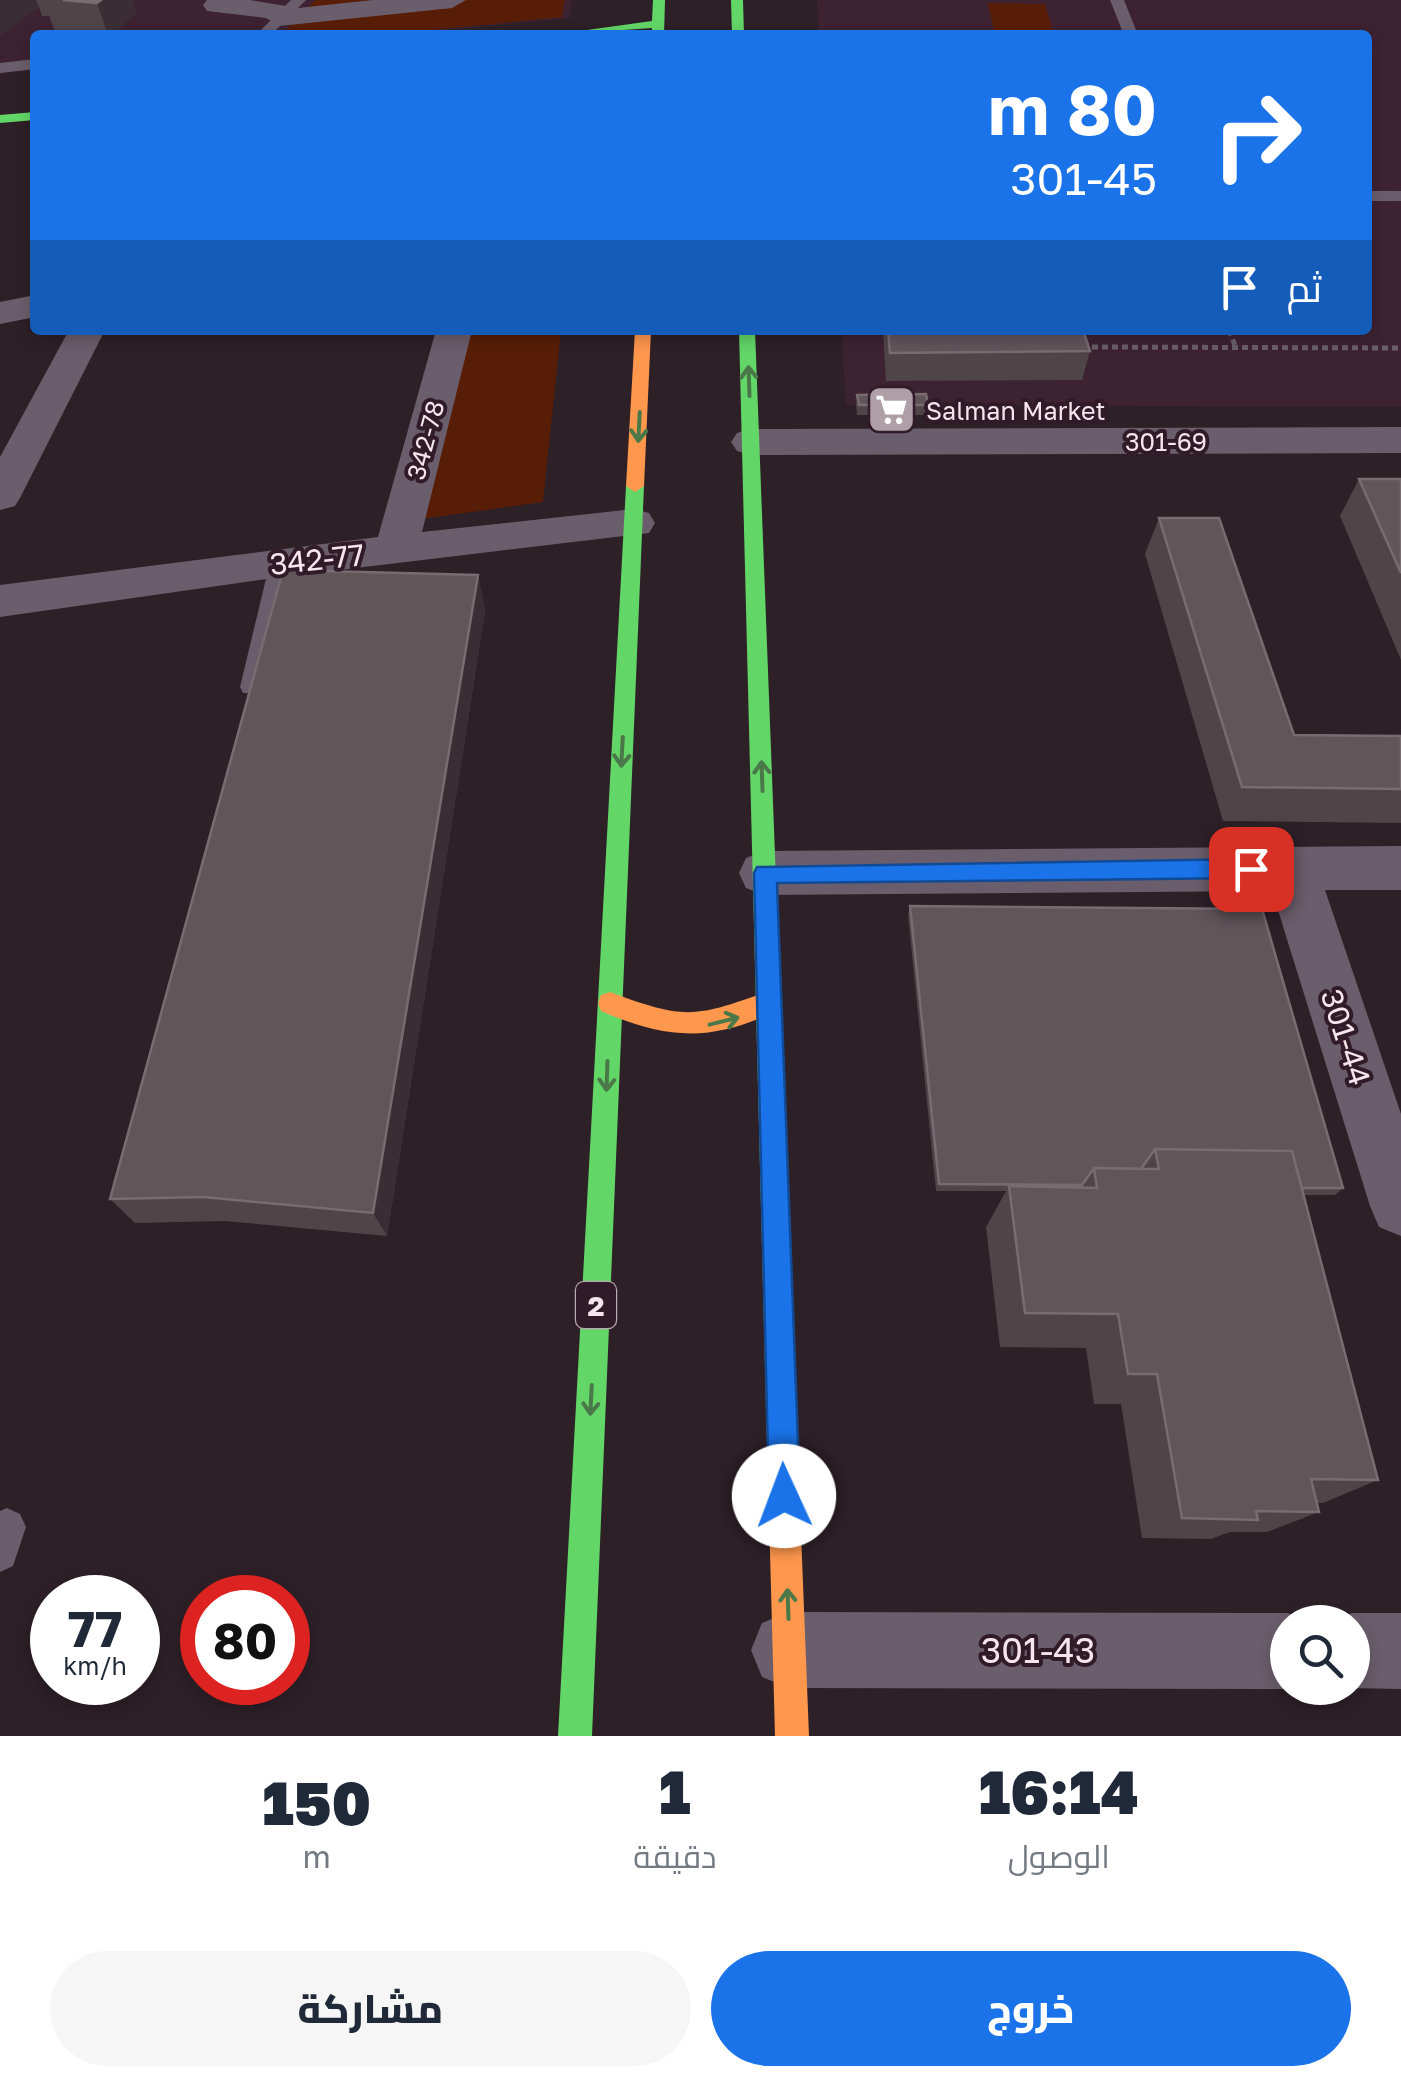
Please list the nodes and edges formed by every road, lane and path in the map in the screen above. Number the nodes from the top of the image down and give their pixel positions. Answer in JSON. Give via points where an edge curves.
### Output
{"nodes":[{"id":1,"x":452,"y":0,"type":"edge"},
{"id":2,"x":659,"y":0,"type":"edge"},
{"id":3,"x":736,"y":0,"type":"edge"},
{"id":4,"x":1118,"y":0,"type":"edge"},
{"id":5,"x":218,"y":5,"type":"dead end"},
{"id":6,"x":282,"y":16,"type":"edge"},
{"id":7,"x":658,"y":30,"type":"edge"},
{"id":8,"x":738,"y":30,"type":"edge"},
{"id":9,"x":1129,"y":30,"type":"edge"},
{"id":10,"x":30,"y":65,"type":"edge"},
{"id":11,"x":0,"y":68,"type":"edge"},
{"id":12,"x":30,"y":116,"type":"edge"},
{"id":13,"x":0,"y":119,"type":"edge"},
{"id":14,"x":1372,"y":196,"type":"edge"},
{"id":15,"x":1401,"y":196,"type":"edge"},
{"id":16,"x":30,"y":307,"type":"edge"},
{"id":17,"x":0,"y":312,"type":"edge"},
{"id":18,"x":84,"y":335,"type":"edge"},
{"id":19,"x":453,"y":335,"type":"edge"},
{"id":20,"x":643,"y":335,"type":"edge"},
{"id":21,"x":747,"y":335,"type":"edge"},
{"id":22,"x":1230,"y":335,"type":"edge"},
{"id":23,"x":1092,"y":347,"type":"edge"},
{"id":24,"x":1236,"y":348,"type":"junction"},
{"id":25,"x":1401,"y":348,"type":"edge"},
{"id":26,"x":1401,"y":440,"type":"edge"},
{"id":27,"x":751,"y":442,"type":"junction"},
{"id":28,"x":6,"y":474,"type":"edge"},
{"id":29,"x":634,"y":523,"type":"junction"},
{"id":30,"x":396,"y":550,"type":"junction"},
{"id":31,"x":281,"y":562,"type":"junction"},
{"id":32,"x":0,"y":601,"type":"edge"},
{"id":33,"x":246,"y":713,"type":"edge"},
{"id":34,"x":1291,"y":868,"type":"junction"},
{"id":35,"x":1401,"y":868,"type":"edge"},
{"id":36,"x":765,"y":873,"type":"junction"},
{"id":37,"x":768,"y":1002,"type":"junction"},
{"id":38,"x":610,"y":1003,"type":"junction"},
{"id":39,"x":1401,"y":1206,"type":"edge"},
{"id":40,"x":789,"y":1650,"type":"junction"},
{"id":41,"x":1270,"y":1651,"type":"edge"},
{"id":42,"x":1370,"y":1651,"type":"edge"},
{"id":43,"x":1401,"y":1651,"type":"edge"},
{"id":44,"x":575,"y":1736,"type":"edge"},
{"id":45,"x":792,"y":1736,"type":"edge"}],
"edges":[{"from":1,"to":6,"type":"street"},
{"from":2,"to":7,"type":"main road"},
{"from":3,"to":8,"type":"main road"},
{"from":4,"to":9,"type":"lane"},
{"from":5,"to":6,"type":"street"},
{"from":10,"to":11,"type":"lane"},
{"from":12,"to":13,"type":"main road"},
{"from":14,"to":15,"type":"lane"},
{"from":16,"to":17,"type":"street"},
{"from":18,"to":28,"type":"street"},
{"from":19,"to":30,"type":"street","name":"342-78"},
{"from":20,"to":29,"type":"main road","number":"2","one_way":true},
{"from":27,"to":21,"type":"main road","one_way":true},
{"from":22,"to":24,"type":"path"},
{"from":23,"to":24,"type":"path"},
{"from":24,"to":25,"type":"path"},
{"from":26,"to":27,"type":"street","name":"301-69"},
{"from":36,"to":27,"type":"main road","one_way":true},
{"from":29,"to":30,"type":"street","name":"342-77"},
{"from":29,"to":38,"type":"main road","number":"2","one_way":true},
{"from":30,"to":31,"type":"street","name":"342-77"},
{"from":31,"to":32,"type":"street","name":"342-77"},
{"from":31,"to":33,"type":"lane"},
{"from":34,"to":35,"type":"street"},
{"from":34,"to":36,"type":"street"},
{"from":34,"to":39,"type":"street","name":"301-44"},
{"from":36,"to":37,"type":"main road"},
{"from":38,"to":37,"type":"main road","one_way":true,"via":[[644,1020],[686,1027],[730,1022]]},
{"from":40,"to":37,"type":"main road","one_way":true},
{"from":38,"to":44,"type":"main road","number":"2","one_way":true},
{"from":40,"to":41,"type":"street","name":"301-43"},
{"from":40,"to":45,"type":"main road"},
{"from":42,"to":43,"type":"street"}]}
